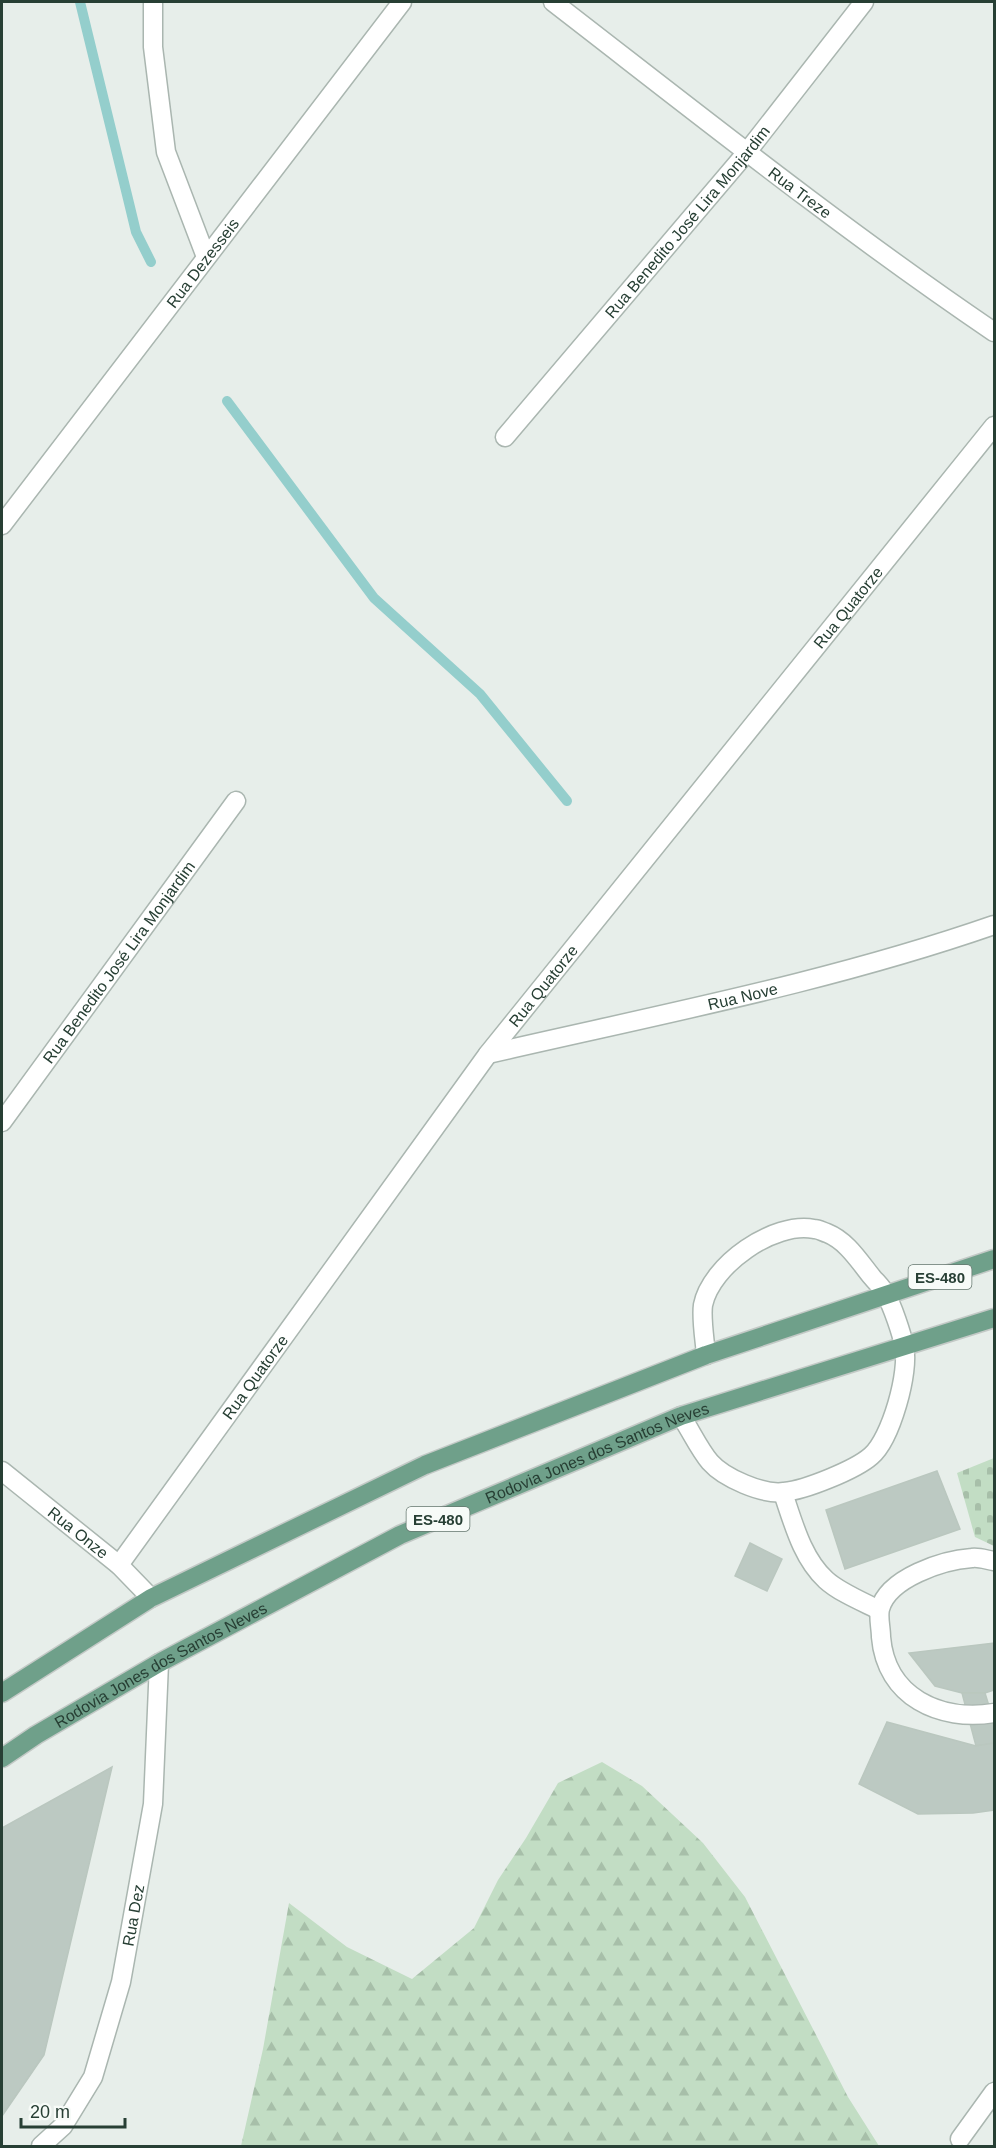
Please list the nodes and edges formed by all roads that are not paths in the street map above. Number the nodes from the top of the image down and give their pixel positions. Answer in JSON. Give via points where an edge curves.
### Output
{"nodes":[{"id":1,"x":153,"y":2,"type":"edge"},
{"id":2,"x":402,"y":2,"type":"edge"},
{"id":3,"x":553,"y":2,"type":"edge"},
{"id":4,"x":864,"y":2,"type":"edge"},
{"id":5,"x":747,"y":152,"type":"junction"},
{"id":6,"x":206,"y":257,"type":"junction"},
{"id":7,"x":994,"y":333,"type":"edge"},
{"id":8,"x":994,"y":426,"type":"edge"},
{"id":9,"x":505,"y":437,"type":"dead end"},
{"id":10,"x":2,"y":525,"type":"edge"},
{"id":11,"x":236,"y":801,"type":"dead end"},
{"id":12,"x":994,"y":925,"type":"edge"},
{"id":13,"x":488,"y":1054,"type":"junction"},
{"id":14,"x":2,"y":1122,"type":"edge"},
{"id":15,"x":994,"y":1259,"type":"edge"},
{"id":16,"x":886,"y":1294,"type":"junction"},
{"id":17,"x":994,"y":1318,"type":"edge"},
{"id":18,"x":905,"y":1347,"type":"junction"},
{"id":19,"x":706,"y":1355,"type":"junction"},
{"id":20,"x":681,"y":1416,"type":"junction"},
{"id":21,"x":2,"y":1471,"type":"edge"},
{"id":22,"x":783,"y":1493,"type":"junction"},
{"id":23,"x":994,"y":1561,"type":"edge"},
{"id":24,"x":119,"y":1564,"type":"junction"},
{"id":25,"x":151,"y":1598,"type":"junction"},
{"id":26,"x":879,"y":1610,"type":"junction"},
{"id":27,"x":159,"y":1663,"type":"junction"},
{"id":28,"x":2,"y":1693,"type":"edge"},
{"id":29,"x":994,"y":1713,"type":"edge"},
{"id":30,"x":2,"y":1758,"type":"edge"},
{"id":31,"x":994,"y":2092,"type":"edge"},
{"id":32,"x":960,"y":2139,"type":"dead end"},
{"id":33,"x":41,"y":2146,"type":"edge"}],
"edges":[{"from":1,"to":6,"type":"street","via":[[153,48],[166,152]]},
{"from":2,"to":6,"type":"street","name":"Rua Dezesseis"},
{"from":3,"to":5,"type":"street","name":"Rua Treze"},
{"from":4,"to":5,"type":"street","name":"Rua Benedito José Lira Monjardim"},
{"from":5,"to":7,"type":"street","name":"Rua Treze"},
{"from":5,"to":9,"type":"street","name":"Rua Benedito José Lira Monjardim"},
{"from":6,"to":10,"type":"street","name":"Rua Dezesseis"},
{"from":8,"to":13,"type":"street","name":"Rua Quatorze"},
{"from":11,"to":14,"type":"street","name":"Rua Benedito José Lira Monjardim"},
{"from":12,"to":13,"type":"street","name":"Rua Nove","via":[[820,977]]},
{"from":13,"to":24,"type":"street","name":"Rua Quatorze"},
{"from":15,"to":16,"type":"main road","number":"ES-480"},
{"from":16,"to":18,"type":"street"},
{"from":16,"to":19,"type":"main road","number":"ES-480"},
{"from":16,"to":19,"type":"street","via":[[836,1237],[814,1228],[775,1234],[728,1263],[715,1278],[703,1306]]},
{"from":17,"to":18,"type":"main road","name":"Rodovia Jones dos Santos Neves","number":"ES-480"},
{"from":18,"to":20,"type":"main road","name":"Rodovia Jones dos Santos Neves","number":"ES-480"},
{"from":18,"to":22,"type":"street","via":[[903,1381],[891,1423],[872,1455],[832,1478]]},
{"from":19,"to":25,"type":"main road","number":"ES-480","via":[[425,1465]]},
{"from":20,"to":22,"type":"street","via":[[711,1463],[746,1486]]},
{"from":20,"to":27,"type":"main road","name":"Rodovia Jones dos Santos Neves","number":"ES-480","via":[[400,1535]]},
{"from":21,"to":24,"type":"street","name":"Rua Onze"},
{"from":22,"to":26,"type":"street","via":[[798,1536],[816,1569],[828,1582]]},
{"from":23,"to":26,"type":"street","via":[[973,1558],[921,1571],[887,1594]]},
{"from":24,"to":25,"type":"street","name":"Rua Onze"},
{"from":25,"to":28,"type":"main road","number":"ES-480"},
{"from":26,"to":29,"type":"street","via":[[882,1647],[889,1670],[915,1699],[953,1714]]},
{"from":27,"to":30,"type":"main road","name":"Rodovia Jones dos Santos Neves","number":"ES-480"},
{"from":27,"to":33,"type":"street","name":"Rua Dez","via":[[153,1804],[121,1982],[93,2077],[63,2126]]},
{"from":31,"to":32,"type":"street"}]}
